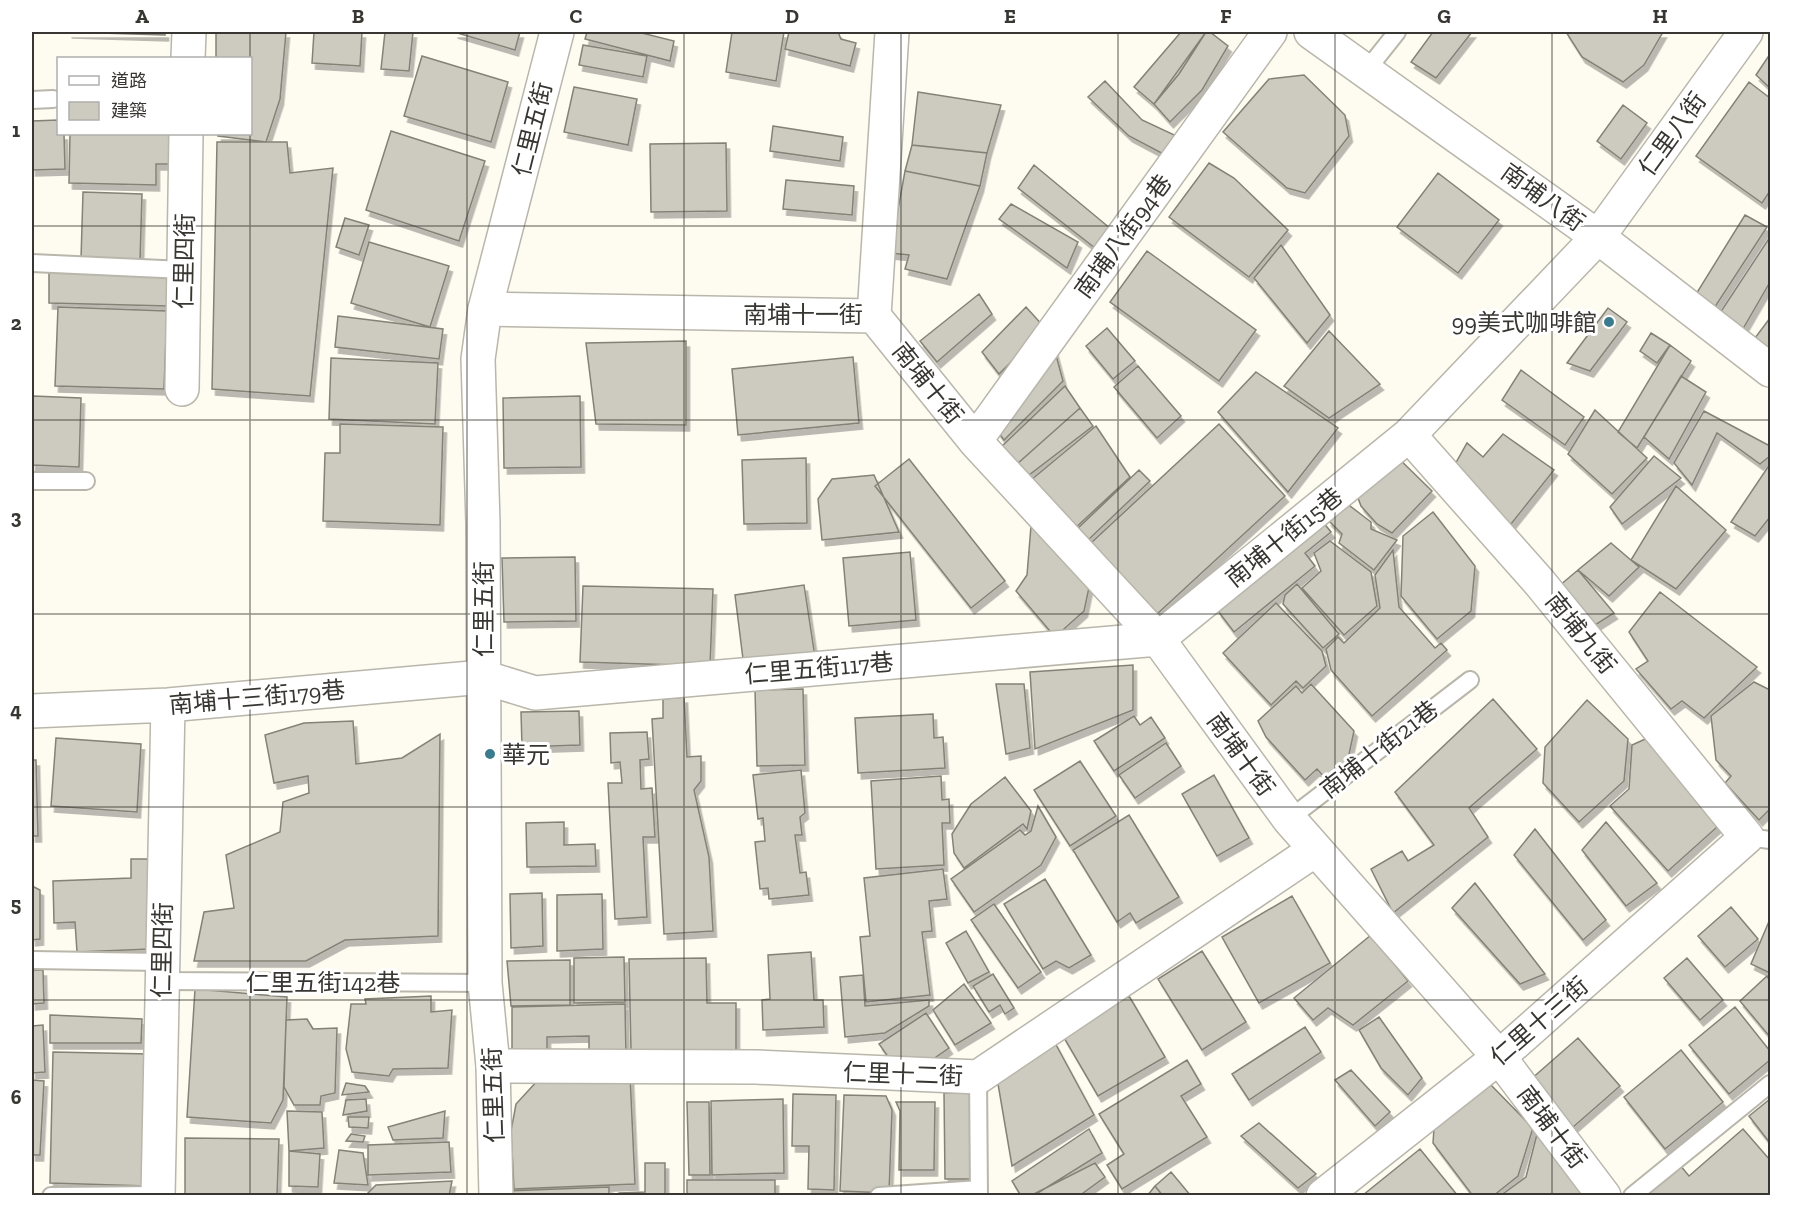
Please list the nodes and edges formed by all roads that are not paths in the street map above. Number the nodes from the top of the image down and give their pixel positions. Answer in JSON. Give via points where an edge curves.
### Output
{"nodes":[{"id":1,"x":189,"y":32,"type":"edge"},
{"id":2,"x":557,"y":32,"type":"edge"},
{"id":3,"x":892,"y":32,"type":"edge"},
{"id":4,"x":1270,"y":32,"type":"edge"},
{"id":5,"x":1311,"y":32,"type":"edge"},
{"id":6,"x":1397,"y":32,"type":"edge"},
{"id":7,"x":1746,"y":32,"type":"edge"},
{"id":8,"x":188,"y":57,"type":"edge"},
{"id":9,"x":1366,"y":71,"type":"junction"},
{"id":10,"x":53,"y":99,"type":"dead end"},
{"id":11,"x":32,"y":100,"type":"edge"},
{"id":12,"x":186,"y":135,"type":"edge"},
{"id":13,"x":1598,"y":237,"type":"junction"},
{"id":14,"x":32,"y":263,"type":"edge"},
{"id":15,"x":184,"y":270,"type":"junction"},
{"id":16,"x":485,"y":309,"type":"junction"},
{"id":17,"x":874,"y":316,"type":"junction"},
{"id":18,"x":1770,"y":370,"type":"edge"},
{"id":19,"x":182,"y":389,"type":"dead end"},
{"id":20,"x":1409,"y":435,"type":"junction"},
{"id":21,"x":975,"y":441,"type":"junction"},
{"id":22,"x":32,"y":481,"type":"edge"},
{"id":23,"x":86,"y":481,"type":"dead end"},
{"id":24,"x":1158,"y":639,"type":"junction"},
{"id":25,"x":483,"y":677,"type":"junction"},
{"id":26,"x":1470,"y":680,"type":"dead end"},
{"id":27,"x":168,"y":705,"type":"junction"},
{"id":28,"x":32,"y":711,"type":"edge"},
{"id":29,"x":1289,"y":819,"type":"junction"},
{"id":30,"x":1759,"y":839,"type":"edge"},
{"id":31,"x":1315,"y":850,"type":"junction"},
{"id":32,"x":32,"y":960,"type":"edge"},
{"id":33,"x":162,"y":972,"type":"junction"},
{"id":34,"x":485,"y":982,"type":"junction"},
{"id":35,"x":1499,"y":1057,"type":"junction"},
{"id":36,"x":493,"y":1066,"type":"junction"},
{"id":37,"x":978,"y":1077,"type":"junction"},
{"id":38,"x":1770,"y":1084,"type":"edge"},
{"id":39,"x":979,"y":1192,"type":"edge"},
{"id":40,"x":158,"y":1195,"type":"edge"},
{"id":41,"x":51,"y":1196,"type":"edge"},
{"id":42,"x":496,"y":1196,"type":"edge"},
{"id":43,"x":879,"y":1196,"type":"edge"},
{"id":44,"x":1323,"y":1196,"type":"edge"},
{"id":45,"x":1604,"y":1196,"type":"edge"},
{"id":46,"x":1632,"y":1196,"type":"edge"}],
"edges":[{"from":1,"to":8,"type":"street"},
{"from":2,"to":16,"type":"street","name":"仁里五街"},
{"from":3,"to":17,"type":"street","name":"南埔十一街"},
{"from":4,"to":21,"type":"street","name":"南埔八街94巷"},
{"from":5,"to":9,"type":"street","name":"南埔八街"},
{"from":6,"to":9,"type":"lane"},
{"from":7,"to":13,"type":"street","name":"仁里八街"},
{"from":9,"to":13,"type":"street","name":"南埔八街"},
{"from":10,"to":11,"type":"lane"},
{"from":12,"to":15,"type":"street","name":"仁里四街"},
{"from":13,"to":18,"type":"street","name":"南埔八街"},
{"from":13,"to":20,"type":"street","name":"仁里八街"},
{"from":14,"to":15,"type":"lane"},
{"from":15,"to":19,"type":"street","name":"仁里四街"},
{"from":16,"to":17,"type":"street","name":"南埔十一街"},
{"from":16,"to":25,"type":"street","name":"仁里五街","via":[[478,358]]},
{"from":17,"to":21,"type":"street","name":"南埔十街"},
{"from":20,"to":24,"type":"street","name":"南埔十街15巷"},
{"from":20,"to":30,"type":"street","name":"南埔九街"},
{"from":21,"to":24,"type":"street","name":"南埔十街"},
{"from":22,"to":23,"type":"lane"},
{"from":24,"to":25,"type":"street","name":"仁里五街117巷","via":[[535,693]]},
{"from":24,"to":29,"type":"street","name":"南埔十街"},
{"from":25,"to":27,"type":"street","name":"南埔十三街179巷"},
{"from":25,"to":34,"type":"street","name":"仁里五街"},
{"from":26,"to":29,"type":"lane","name":"南埔十街21巷"},
{"from":27,"to":28,"type":"street","name":"南埔十三街179巷"},
{"from":27,"to":33,"type":"street","name":"仁里四街"},
{"from":29,"to":31,"type":"street","name":"南埔十街"},
{"from":30,"to":35,"type":"street","name":"仁里十三街"},
{"from":31,"to":35,"type":"street","name":"南埔十街"},
{"from":31,"to":37,"type":"street","name":"仁里十二街"},
{"from":32,"to":33,"type":"lane","name":"仁里五街142巷"},
{"from":33,"to":34,"type":"lane","name":"仁里五街142巷"},
{"from":33,"to":40,"type":"street","name":"仁里四街"},
{"from":34,"to":36,"type":"street","name":"仁里五街"},
{"from":35,"to":44,"type":"street","name":"仁里十三街"},
{"from":35,"to":45,"type":"street","name":"南埔十街"},
{"from":36,"to":37,"type":"street","name":"仁里十二街","via":[[756,1067]]},
{"from":36,"to":42,"type":"street","name":"仁里五街"},
{"from":37,"to":39,"type":"lane"},
{"from":38,"to":46,"type":"lane"},
{"from":39,"to":43,"type":"lane"},
{"from":40,"to":41,"type":"lane"}]}
